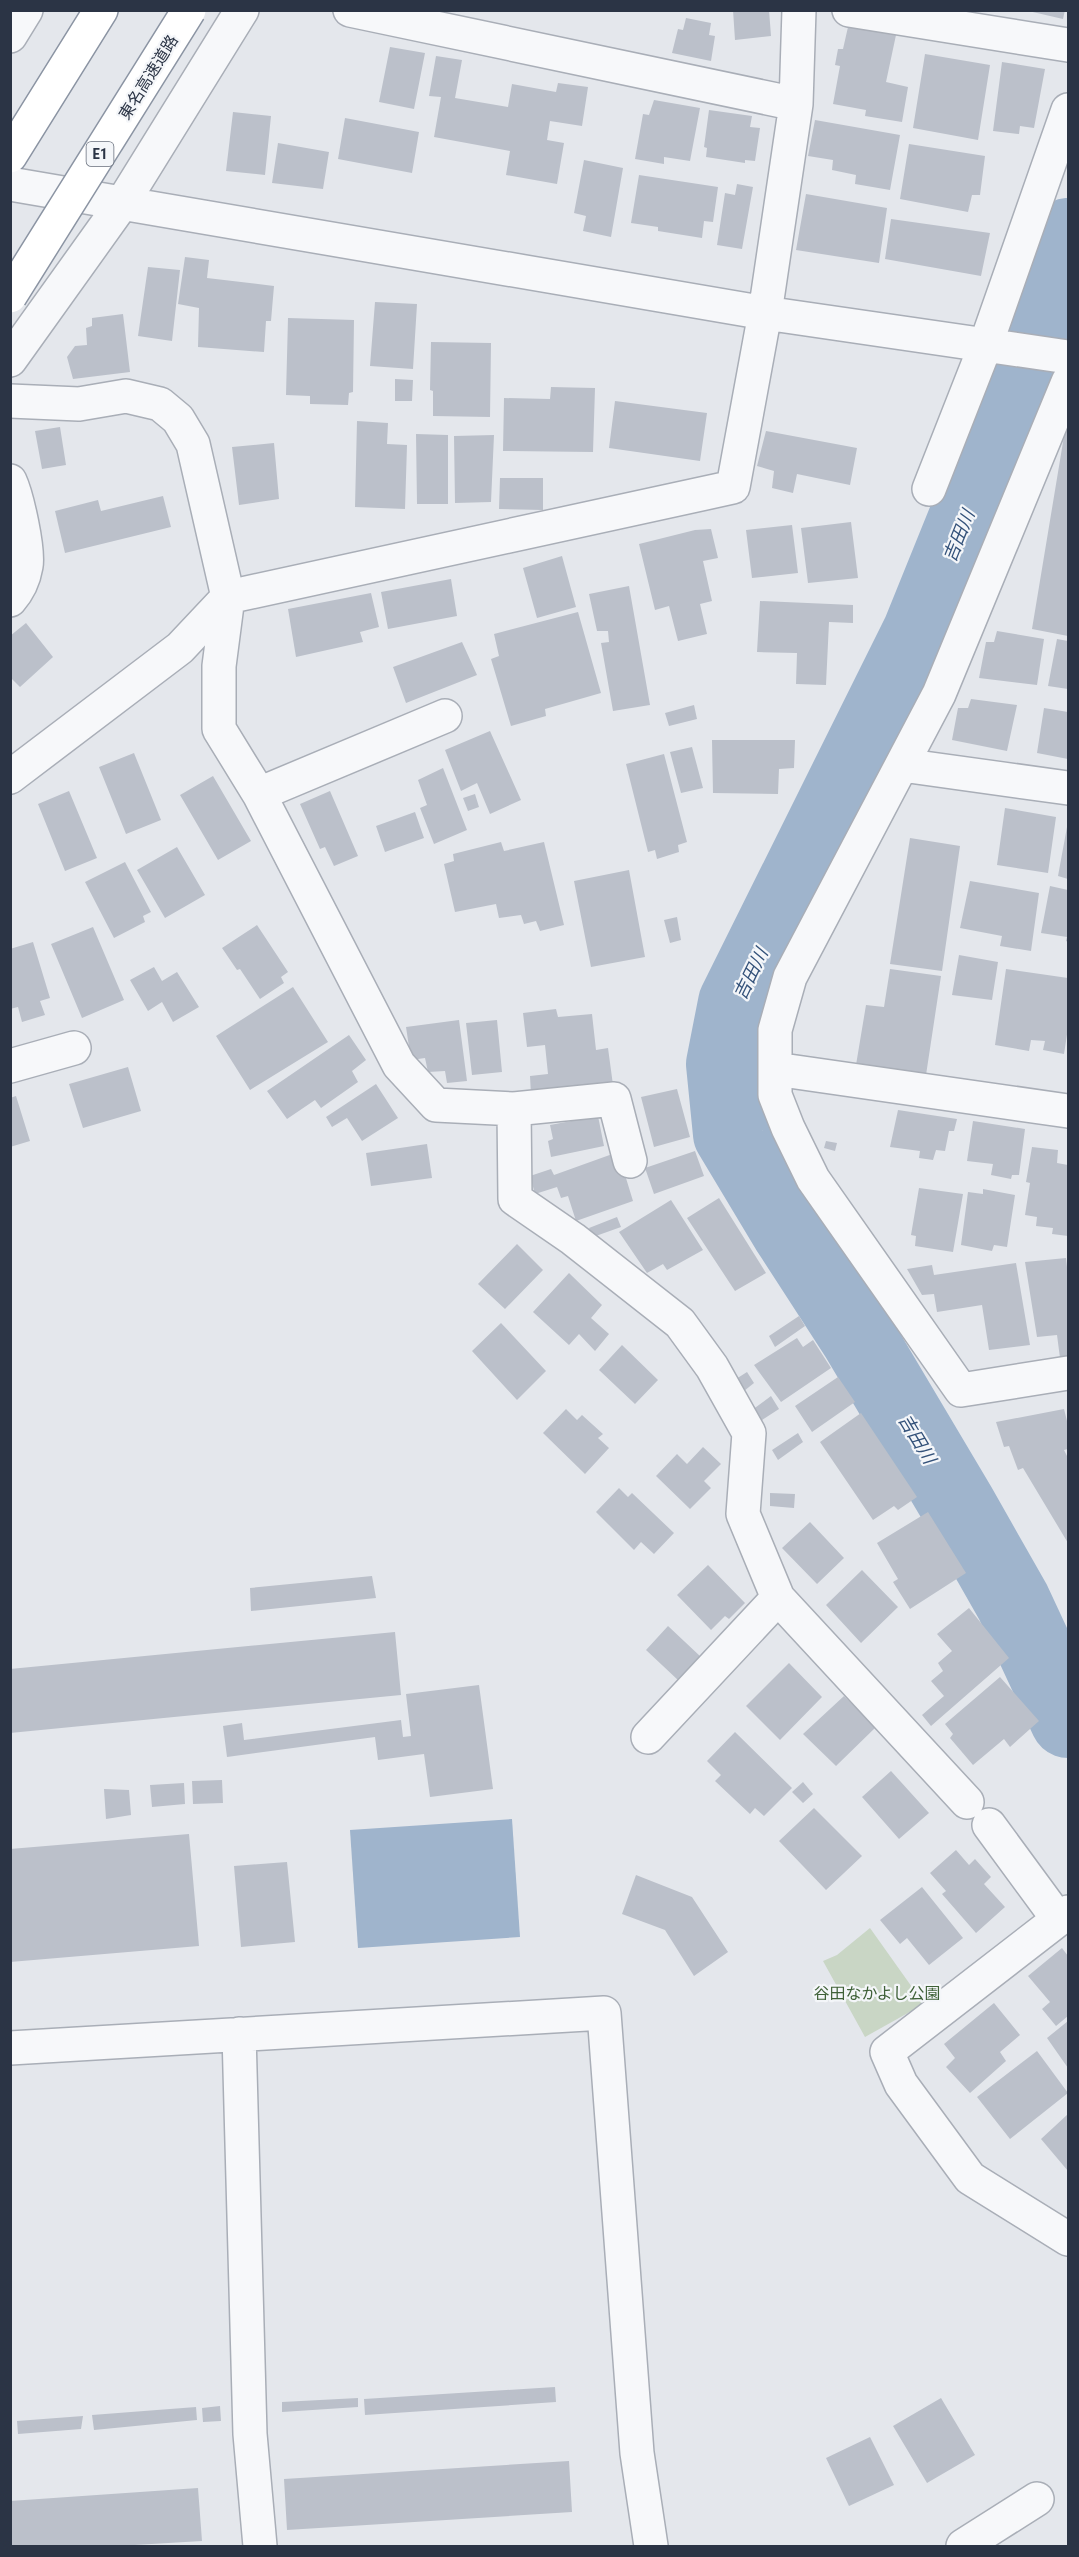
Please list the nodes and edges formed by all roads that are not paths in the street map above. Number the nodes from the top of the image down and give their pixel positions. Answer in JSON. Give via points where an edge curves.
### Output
{"nodes":[{"id":1,"x":26,"y":10,"type":"edge"},
{"id":2,"x":101,"y":10,"type":"edge"},
{"id":3,"x":189,"y":10,"type":"edge"},
{"id":4,"x":242,"y":10,"type":"edge"},
{"id":5,"x":350,"y":10,"type":"edge"},
{"id":6,"x":799,"y":10,"type":"edge"},
{"id":7,"x":849,"y":10,"type":"edge"},
{"id":8,"x":10,"y":36,"type":"edge"},
{"id":9,"x":1068,"y":45,"type":"edge"},
{"id":10,"x":796,"y":104,"type":"junction"},
{"id":11,"x":1068,"y":111,"type":"edge"},
{"id":12,"x":10,"y":156,"type":"edge"},
{"id":13,"x":10,"y":184,"type":"edge"},
{"id":14,"x":123,"y":202,"type":"junction"},
{"id":15,"x":10,"y":296,"type":"edge"},
{"id":16,"x":765,"y":313,"type":"junction"},
{"id":17,"x":986,"y":344,"type":"junction"},
{"id":18,"x":1068,"y":357,"type":"edge"},
{"id":19,"x":10,"y":360,"type":"edge"},
{"id":20,"x":1068,"y":382,"type":"edge"},
{"id":21,"x":10,"y":401,"type":"edge"},
{"id":22,"x":10,"y":481,"type":"edge"},
{"id":23,"x":929,"y":489,"type":"dead end"},
{"id":24,"x":228,"y":597,"type":"junction"},
{"id":25,"x":10,"y":600,"type":"edge"},
{"id":26,"x":445,"y":716,"type":"dead end"},
{"id":27,"x":902,"y":765,"type":"junction"},
{"id":28,"x":10,"y":777,"type":"edge"},
{"id":29,"x":1068,"y":788,"type":"edge"},
{"id":30,"x":259,"y":794,"type":"junction"},
{"id":31,"x":74,"y":1048,"type":"dead end"},
{"id":32,"x":10,"y":1066,"type":"edge"},
{"id":33,"x":775,"y":1069,"type":"junction"},
{"id":34,"x":514,"y":1109,"type":"junction"},
{"id":35,"x":1068,"y":1111,"type":"edge"},
{"id":36,"x":630,"y":1161,"type":"dead end"},
{"id":37,"x":1068,"y":1373,"type":"edge"},
{"id":38,"x":778,"y":1598,"type":"junction"},
{"id":39,"x":648,"y":1737,"type":"dead end"},
{"id":40,"x":1063,"y":1916,"type":"edge"},
{"id":41,"x":239,"y":2034,"type":"junction"},
{"id":42,"x":10,"y":2048,"type":"edge"},
{"id":43,"x":1068,"y":2239,"type":"edge"},
{"id":44,"x":1037,"y":2499,"type":"dead end"},
{"id":45,"x":260,"y":2547,"type":"edge"},
{"id":46,"x":651,"y":2547,"type":"edge"},
{"id":47,"x":963,"y":2547,"type":"edge"}],
"edges":[{"from":1,"to":8,"type":"street"},
{"from":2,"to":12,"type":"highway"},
{"from":3,"to":15,"type":"highway","name":"東名高速道路","number":"E1","bridge":true},
{"from":4,"to":14,"type":"street"},
{"from":5,"to":10,"type":"street"},
{"from":6,"to":10,"type":"street"},
{"from":7,"to":9,"type":"street"},
{"from":10,"to":16,"type":"street"},
{"from":11,"to":17,"type":"street"},
{"from":13,"to":14,"type":"street"},
{"from":14,"to":16,"type":"street"},
{"from":14,"to":19,"type":"street"},
{"from":16,"to":17,"type":"street"},
{"from":16,"to":24,"type":"street","via":[[733,487]]},
{"from":17,"to":18,"type":"street"},
{"from":17,"to":23,"type":"street"},
{"from":20,"to":27,"type":"street","via":[[939,694]]},
{"from":21,"to":24,"type":"street","via":[[79,404],[126,396],[160,404],[178,419],[193,444]]},
{"from":22,"to":25,"type":"street","via":[[17,494],[27,564]]},
{"from":24,"to":28,"type":"street","via":[[180,648]]},
{"from":24,"to":30,"type":"street","via":[[219,666],[219,729]]},
{"from":26,"to":30,"type":"street"},
{"from":27,"to":29,"type":"street"},
{"from":27,"to":33,"type":"street","via":[[790,977],[775,1030]]},
{"from":30,"to":34,"type":"street","via":[[399,1065],[436,1105]]},
{"from":31,"to":32,"type":"street"},
{"from":33,"to":35,"type":"street"},
{"from":33,"to":37,"type":"street","via":[[775,1095],[813,1179],[961,1390]]},
{"from":34,"to":36,"type":"street","via":[[614,1099]]},
{"from":34,"to":38,"type":"street","via":[[515,1199],[680,1323],[712,1367],[749,1433],[743,1514]]},
{"from":38,"to":39,"type":"street"},
{"from":38,"to":40,"type":"street","via":[[978,1814]]},
{"from":40,"to":43,"type":"street","via":[[887,2052],[901,2084],[970,2178]]},
{"from":41,"to":42,"type":"street"},
{"from":41,"to":45,"type":"street","via":[[250,2434]]},
{"from":41,"to":46,"type":"street","via":[[604,2013],[636,2453]]},
{"from":44,"to":47,"type":"street"}]}
